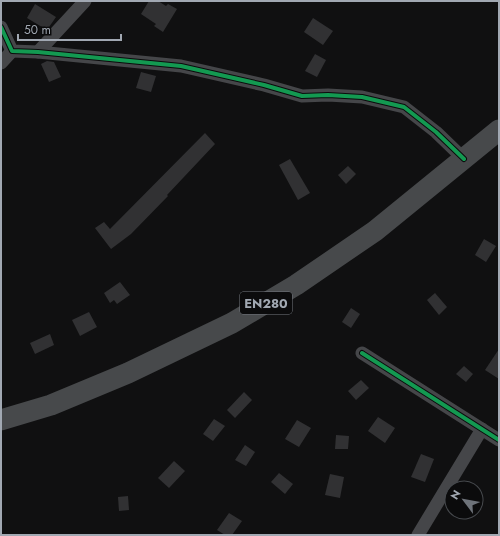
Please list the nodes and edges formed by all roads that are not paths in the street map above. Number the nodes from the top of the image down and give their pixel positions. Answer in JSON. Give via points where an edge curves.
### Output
{"nodes":[{"id":1,"x":85,"y":1,"type":"edge"},
{"id":2,"x":1,"y":27,"type":"edge"},
{"id":3,"x":12,"y":51,"type":"junction"},
{"id":4,"x":38,"y":52,"type":"junction"},
{"id":5,"x":1,"y":63,"type":"edge"},
{"id":6,"x":499,"y":130,"type":"edge"},
{"id":7,"x":464,"y":159,"type":"junction"},
{"id":8,"x":362,"y":353,"type":"dead end"},
{"id":9,"x":1,"y":420,"type":"edge"},
{"id":10,"x":482,"y":429,"type":"junction"},
{"id":11,"x":499,"y":440,"type":"edge"},
{"id":12,"x":418,"y":535,"type":"edge"}],
"edges":[{"from":1,"to":4,"type":"street"},
{"from":2,"to":3,"type":"street"},
{"from":3,"to":4,"type":"street"},
{"from":3,"to":5,"type":"street"},
{"from":4,"to":7,"type":"street","via":[[181,66],[302,96],[362,97],[404,108],[436,132]]},
{"from":6,"to":7,"type":"main road","number":"EN280"},
{"from":7,"to":9,"type":"main road","number":"EN280","via":[[375,231],[296,285],[232,323],[128,373],[50,405]]},
{"from":8,"to":10,"type":"street"},
{"from":10,"to":11,"type":"street"},
{"from":10,"to":12,"type":"street"}]}
